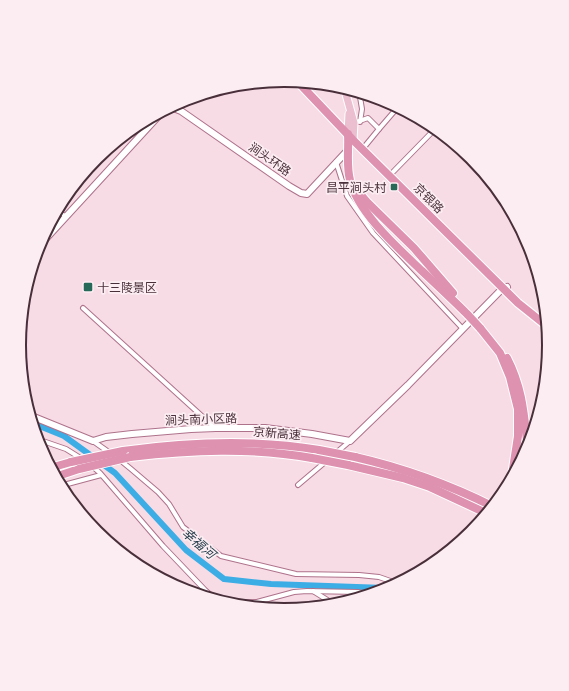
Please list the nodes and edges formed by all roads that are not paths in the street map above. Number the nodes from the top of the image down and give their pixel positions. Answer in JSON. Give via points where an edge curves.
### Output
{"nodes":[{"id":1,"x":305,"y":88,"type":"edge"},
{"id":2,"x":310,"y":89,"type":"edge"},
{"id":3,"x":345,"y":94,"type":"edge"},
{"id":4,"x":360,"y":99,"type":"edge"},
{"id":5,"x":179,"y":110,"type":"edge"},
{"id":6,"x":394,"y":112,"type":"edge"},
{"id":7,"x":150,"y":125,"type":"edge"},
{"id":8,"x":352,"y":130,"type":"junction"},
{"id":9,"x":379,"y":130,"type":"junction"},
{"id":10,"x":431,"y":133,"type":"edge"},
{"id":11,"x":365,"y":146,"type":"junction"},
{"id":12,"x":348,"y":150,"type":"junction"},
{"id":13,"x":336,"y":162,"type":"junction"},
{"id":14,"x":392,"y":173,"type":"junction"},
{"id":15,"x":62,"y":214,"type":"edge"},
{"id":16,"x":66,"y":217,"type":"junction"},
{"id":17,"x":53,"y":231,"type":"edge"},
{"id":18,"x":505,"y":288,"type":"junction"},
{"id":19,"x":83,"y":308,"type":"dead end"},
{"id":20,"x":470,"y":314,"type":"junction"},
{"id":21,"x":541,"y":316,"type":"edge"},
{"id":22,"x":542,"y":322,"type":"edge"},
{"id":23,"x":481,"y":327,"type":"junction"},
{"id":24,"x":463,"y":329,"type":"junction"},
{"id":25,"x":37,"y":418,"type":"edge"},
{"id":26,"x":216,"y":428,"type":"junction"},
{"id":27,"x":527,"y":435,"type":"edge"},
{"id":28,"x":93,"y":441,"type":"junction"},
{"id":29,"x":350,"y":441,"type":"junction"},
{"id":30,"x":45,"y":442,"type":"edge"},
{"id":31,"x":514,"y":463,"type":"edge"},
{"id":32,"x":56,"y":466,"type":"edge"},
{"id":33,"x":61,"y":475,"type":"edge"},
{"id":34,"x":101,"y":475,"type":"junction"},
{"id":35,"x":67,"y":484,"type":"edge"},
{"id":36,"x":298,"y":485,"type":"dead end"},
{"id":37,"x":489,"y":504,"type":"edge"},
{"id":38,"x":483,"y":512,"type":"edge"},
{"id":39,"x":390,"y":581,"type":"edge"},
{"id":40,"x":311,"y":591,"type":"junction"},
{"id":41,"x":207,"y":592,"type":"edge"},
{"id":42,"x":360,"y":592,"type":"edge"},
{"id":43,"x":327,"y":600,"type":"edge"},
{"id":44,"x":254,"y":602,"type":"edge"}],
"edges":[{"from":1,"to":8,"type":"highway","name":"京银路"},
{"from":2,"to":8,"type":"highway","name":"京银路"},
{"from":3,"to":8,"type":"main road"},
{"from":4,"to":8,"type":"street","via":[[362,109]]},
{"from":5,"to":13,"type":"street","name":"涧头环路","via":[[301,193],[307,194]]},
{"from":6,"to":9,"type":"street"},
{"from":7,"to":16,"type":"street"},
{"from":8,"to":9,"type":"street","via":[[368,118]]},
{"from":8,"to":11,"type":"highway","name":"京银路"},
{"from":8,"to":12,"type":"highway"},
{"from":8,"to":18,"type":"highway","name":"京银路"},
{"from":8,"to":20,"type":"highway","via":[[353,170],[361,195],[414,248]]},
{"from":9,"to":11,"type":"street"},
{"from":10,"to":14,"type":"street"},
{"from":11,"to":14,"type":"highway","name":"京银路"},
{"from":12,"to":13,"type":"street","name":"涧头环路"},
{"from":12,"to":20,"type":"highway","via":[[352,188],[375,224]]},
{"from":13,"to":24,"type":"street","via":[[347,196],[373,233]]},
{"from":14,"to":18,"type":"highway","name":"京银路"},
{"from":15,"to":16,"type":"street"},
{"from":16,"to":17,"type":"street"},
{"from":18,"to":21,"type":"highway","name":"京银路"},
{"from":18,"to":22,"type":"highway","name":"京银路","via":[[518,303]]},
{"from":18,"to":24,"type":"street"},
{"from":19,"to":26,"type":"street"},
{"from":20,"to":23,"type":"highway","bridge":true},
{"from":23,"to":27,"type":"highway","via":[[504,352],[516,377],[524,410]]},
{"from":23,"to":31,"type":"highway","via":[[500,353],[510,377],[518,409]]},
{"from":24,"to":29,"type":"street"},
{"from":25,"to":28,"type":"street"},
{"from":26,"to":28,"type":"street","name":"涧头南小区路","via":[[132,434]]},
{"from":26,"to":29,"type":"street","name":"涧头南小区路","via":[[265,428]]},
{"from":28,"to":39,"type":"street","via":[[143,478],[169,504],[183,527],[222,556],[296,574],[379,577]]},
{"from":29,"to":36,"type":"street"},
{"from":30,"to":34,"type":"street","via":[[66,449]]},
{"from":32,"to":37,"type":"highway","name":"京新高速","bridge":true,"via":[[123,451],[189,443],[277,444],[355,457],[405,470]]},
{"from":33,"to":38,"type":"highway","name":"京新高速","bridge":true,"via":[[79,468],[130,457],[162,453],[262,451],[312,458],[402,478],[430,487]]},
{"from":34,"to":35,"type":"street"},
{"from":34,"to":41,"type":"street"},
{"from":40,"to":42,"type":"street"},
{"from":40,"to":43,"type":"street"},
{"from":40,"to":44,"type":"street","via":[[294,592]]}]}
